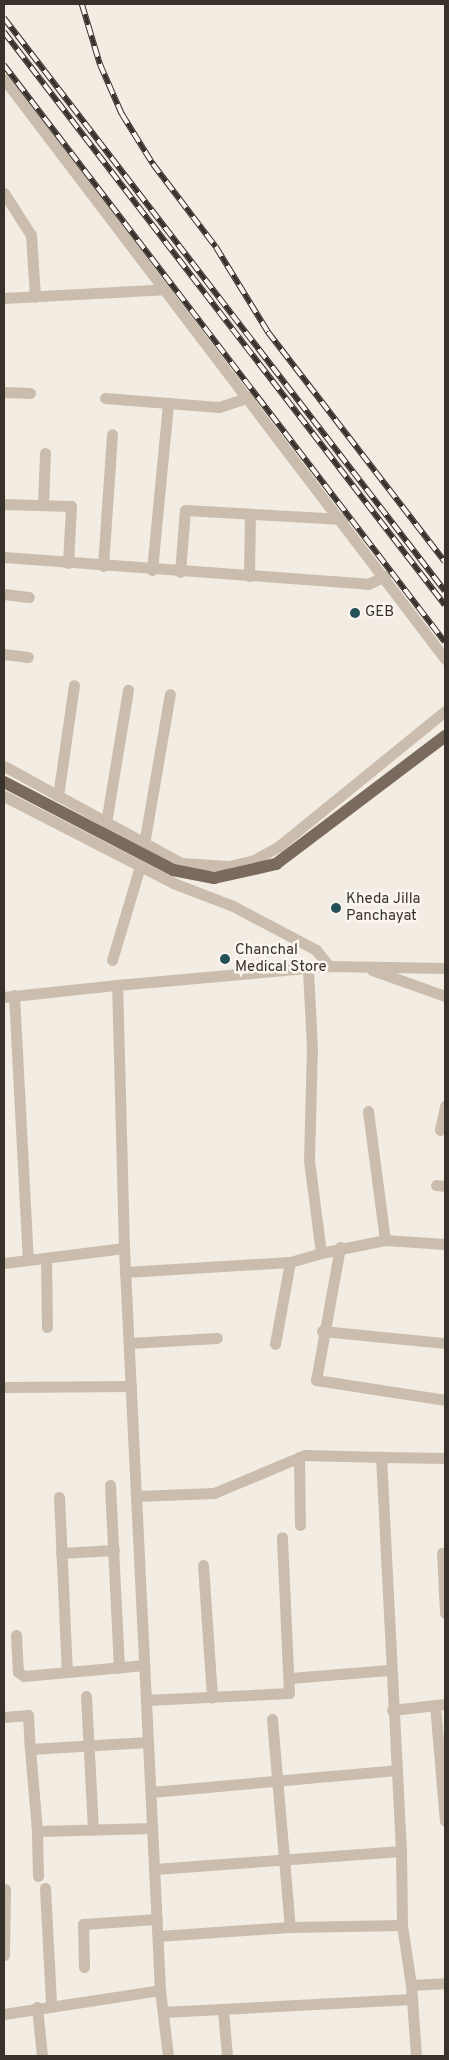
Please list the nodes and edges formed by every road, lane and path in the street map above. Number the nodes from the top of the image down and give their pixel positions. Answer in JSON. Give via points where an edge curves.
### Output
{"nodes":[{"id":1,"x":4,"y":79,"type":"edge"},
{"id":2,"x":4,"y":193,"type":"edge"},
{"id":3,"x":168,"y":289,"type":"junction"},
{"id":4,"x":35,"y":297,"type":"junction"},
{"id":5,"x":4,"y":298,"type":"edge"},
{"id":6,"x":4,"y":392,"type":"edge"},
{"id":7,"x":30,"y":393,"type":"dead end"},
{"id":8,"x":250,"y":396,"type":"junction"},
{"id":9,"x":105,"y":398,"type":"dead end"},
{"id":10,"x":168,"y":403,"type":"junction"},
{"id":11,"x":112,"y":434,"type":"dead end"},
{"id":12,"x":45,"y":453,"type":"dead end"},
{"id":13,"x":4,"y":504,"type":"edge"},
{"id":14,"x":42,"y":505,"type":"junction"},
{"id":15,"x":250,"y":514,"type":"junction"},
{"id":16,"x":342,"y":520,"type":"junction"},
{"id":17,"x":4,"y":558,"type":"edge"},
{"id":18,"x":68,"y":563,"type":"junction"},
{"id":19,"x":103,"y":566,"type":"junction"},
{"id":20,"x":152,"y":570,"type":"junction"},
{"id":21,"x":180,"y":572,"type":"junction"},
{"id":22,"x":249,"y":576,"type":"junction"},
{"id":23,"x":385,"y":576,"type":"junction"},
{"id":24,"x":4,"y":594,"type":"edge"},
{"id":25,"x":30,"y":597,"type":"dead end"},
{"id":26,"x":4,"y":654,"type":"edge"},
{"id":27,"x":28,"y":658,"type":"dead end"},
{"id":28,"x":445,"y":659,"type":"edge"},
{"id":29,"x":74,"y":685,"type":"dead end"},
{"id":30,"x":128,"y":690,"type":"dead end"},
{"id":31,"x":170,"y":694,"type":"dead end"},
{"id":32,"x":445,"y":711,"type":"edge"},
{"id":33,"x":445,"y":736,"type":"edge"},
{"id":34,"x":4,"y":766,"type":"edge"},
{"id":35,"x":4,"y":782,"type":"edge"},
{"id":36,"x":4,"y":796,"type":"edge"},
{"id":37,"x":58,"y":796,"type":"junction"},
{"id":38,"x":106,"y":823,"type":"junction"},
{"id":39,"x":144,"y":844,"type":"junction"},
{"id":40,"x":140,"y":866,"type":"junction"},
{"id":41,"x":112,"y":960,"type":"dead end"},
{"id":42,"x":329,"y":966,"type":"junction"},
{"id":43,"x":368,"y":968,"type":"junction"},
{"id":44,"x":445,"y":968,"type":"edge"},
{"id":45,"x":308,"y":971,"type":"junction"},
{"id":46,"x":117,"y":985,"type":"junction"},
{"id":47,"x":9,"y":996,"type":"edge"},
{"id":48,"x":445,"y":996,"type":"edge"},
{"id":49,"x":445,"y":1106,"type":"edge"},
{"id":50,"x":368,"y":1112,"type":"dead end"},
{"id":51,"x":440,"y":1130,"type":"dead end"},
{"id":52,"x":385,"y":1240,"type":"junction"},
{"id":53,"x":445,"y":1244,"type":"edge"},
{"id":54,"x":340,"y":1247,"type":"junction"},
{"id":55,"x":124,"y":1248,"type":"junction"},
{"id":56,"x":321,"y":1254,"type":"junction"},
{"id":57,"x":28,"y":1258,"type":"junction"},
{"id":58,"x":46,"y":1258,"type":"junction"},
{"id":59,"x":290,"y":1262,"type":"junction"},
{"id":60,"x":4,"y":1263,"type":"edge"},
{"id":61,"x":125,"y":1272,"type":"junction"},
{"id":62,"x":47,"y":1327,"type":"dead end"},
{"id":63,"x":322,"y":1331,"type":"junction"},
{"id":64,"x":217,"y":1338,"type":"dead end"},
{"id":65,"x":129,"y":1342,"type":"junction"},
{"id":66,"x":445,"y":1343,"type":"edge"},
{"id":67,"x":274,"y":1344,"type":"dead end"},
{"id":68,"x":131,"y":1386,"type":"junction"},
{"id":69,"x":4,"y":1387,"type":"edge"},
{"id":70,"x":445,"y":1400,"type":"edge"},
{"id":71,"x":299,"y":1457,"type":"junction"},
{"id":72,"x":381,"y":1457,"type":"junction"},
{"id":73,"x":445,"y":1458,"type":"edge"},
{"id":74,"x":110,"y":1485,"type":"dead end"},
{"id":75,"x":136,"y":1496,"type":"junction"},
{"id":76,"x":58,"y":1497,"type":"dead end"},
{"id":77,"x":300,"y":1525,"type":"dead end"},
{"id":78,"x":282,"y":1537,"type":"dead end"},
{"id":79,"x":114,"y":1550,"type":"junction"},
{"id":80,"x":442,"y":1553,"type":"dead end"},
{"id":81,"x":62,"y":1554,"type":"junction"},
{"id":82,"x":203,"y":1565,"type":"dead end"},
{"id":83,"x":445,"y":1613,"type":"edge"},
{"id":84,"x":16,"y":1635,"type":"dead end"},
{"id":85,"x":144,"y":1666,"type":"junction"},
{"id":86,"x":119,"y":1668,"type":"junction"},
{"id":87,"x":389,"y":1670,"type":"junction"},
{"id":88,"x":67,"y":1672,"type":"junction"},
{"id":89,"x":290,"y":1678,"type":"junction"},
{"id":90,"x":86,"y":1696,"type":"dead end"},
{"id":91,"x":212,"y":1698,"type":"junction"},
{"id":92,"x":146,"y":1700,"type":"junction"},
{"id":93,"x":440,"y":1705,"type":"edge"},
{"id":94,"x":392,"y":1710,"type":"junction"},
{"id":95,"x":4,"y":1717,"type":"edge"},
{"id":96,"x":272,"y":1719,"type":"dead end"},
{"id":97,"x":148,"y":1742,"type":"junction"},
{"id":98,"x":89,"y":1746,"type":"junction"},
{"id":99,"x":30,"y":1749,"type":"junction"},
{"id":100,"x":396,"y":1770,"type":"junction"},
{"id":101,"x":279,"y":1782,"type":"junction"},
{"id":102,"x":151,"y":1792,"type":"junction"},
{"id":103,"x":445,"y":1820,"type":"edge"},
{"id":104,"x":152,"y":1828,"type":"junction"},
{"id":105,"x":93,"y":1830,"type":"junction"},
{"id":106,"x":38,"y":1831,"type":"junction"},
{"id":107,"x":401,"y":1851,"type":"junction"},
{"id":108,"x":286,"y":1860,"type":"junction"},
{"id":109,"x":155,"y":1869,"type":"junction"},
{"id":110,"x":38,"y":1876,"type":"dead end"},
{"id":111,"x":45,"y":1888,"type":"dead end"},
{"id":112,"x":5,"y":1889,"type":"edge"},
{"id":113,"x":157,"y":1919,"type":"junction"},
{"id":114,"x":402,"y":1925,"type":"junction"},
{"id":115,"x":290,"y":1927,"type":"junction"},
{"id":116,"x":158,"y":1936,"type":"junction"},
{"id":117,"x":4,"y":1955,"type":"edge"},
{"id":118,"x":84,"y":1967,"type":"dead end"},
{"id":119,"x":445,"y":1983,"type":"edge"},
{"id":120,"x":411,"y":1985,"type":"junction"},
{"id":121,"x":160,"y":1990,"type":"junction"},
{"id":122,"x":412,"y":2000,"type":"junction"},
{"id":123,"x":51,"y":2004,"type":"junction"},
{"id":124,"x":37,"y":2007,"type":"junction"},
{"id":125,"x":223,"y":2010,"type":"junction"},
{"id":126,"x":163,"y":2012,"type":"junction"},
{"id":127,"x":4,"y":2014,"type":"edge"},
{"id":128,"x":42,"y":2056,"type":"edge"},
{"id":129,"x":168,"y":2056,"type":"edge"},
{"id":130,"x":226,"y":2056,"type":"edge"},
{"id":131,"x":416,"y":2056,"type":"edge"}],
"edges":[{"from":1,"to":3,"type":"street"},
{"from":2,"to":4,"type":"street","via":[[31,235]]},
{"from":3,"to":4,"type":"street"},
{"from":3,"to":8,"type":"street"},
{"from":4,"to":5,"type":"street"},
{"from":6,"to":7,"type":"street"},
{"from":8,"to":10,"type":"street","via":[[219,407]]},
{"from":8,"to":16,"type":"street"},
{"from":9,"to":10,"type":"street"},
{"from":10,"to":20,"type":"street"},
{"from":11,"to":19,"type":"street"},
{"from":12,"to":14,"type":"street"},
{"from":13,"to":14,"type":"street"},
{"from":14,"to":18,"type":"street","via":[[71,506]]},
{"from":15,"to":16,"type":"street"},
{"from":15,"to":21,"type":"street","via":[[185,510]]},
{"from":15,"to":22,"type":"street"},
{"from":16,"to":23,"type":"street"},
{"from":17,"to":18,"type":"street"},
{"from":18,"to":19,"type":"street"},
{"from":19,"to":20,"type":"street"},
{"from":20,"to":21,"type":"street"},
{"from":21,"to":22,"type":"street"},
{"from":22,"to":23,"type":"street","via":[[368,584]]},
{"from":23,"to":28,"type":"street"},
{"from":24,"to":25,"type":"street"},
{"from":26,"to":27,"type":"street"},
{"from":29,"to":37,"type":"street"},
{"from":30,"to":38,"type":"street"},
{"from":31,"to":39,"type":"street"},
{"from":32,"to":39,"type":"street","via":[[279,846],[254,860],[229,866],[192,866]]},
{"from":33,"to":35,"type":"main road","via":[[276,864],[214,878],[173,870]]},
{"from":34,"to":37,"type":"street"},
{"from":36,"to":40,"type":"street"},
{"from":37,"to":38,"type":"street"},
{"from":38,"to":39,"type":"street"},
{"from":40,"to":41,"type":"street"},
{"from":40,"to":42,"type":"street","via":[[241,911],[316,950]]},
{"from":42,"to":43,"type":"street"},
{"from":42,"to":45,"type":"street"},
{"from":43,"to":44,"type":"street"},
{"from":43,"to":48,"type":"street"},
{"from":45,"to":46,"type":"street"},
{"from":45,"to":56,"type":"street","via":[[312,1050],[309,1160]]},
{"from":46,"to":47,"type":"street"},
{"from":46,"to":55,"type":"street"},
{"from":47,"to":57,"type":"street"},
{"from":49,"to":51,"type":"street"},
{"from":50,"to":52,"type":"street"},
{"from":52,"to":53,"type":"street"},
{"from":52,"to":54,"type":"street"},
{"from":54,"to":56,"type":"street"},
{"from":54,"to":63,"type":"street"},
{"from":55,"to":58,"type":"street"},
{"from":55,"to":61,"type":"street"},
{"from":56,"to":59,"type":"street"},
{"from":57,"to":58,"type":"street"},
{"from":57,"to":60,"type":"street"},
{"from":58,"to":62,"type":"street"},
{"from":59,"to":61,"type":"street"},
{"from":59,"to":67,"type":"street"},
{"from":61,"to":65,"type":"street"},
{"from":63,"to":66,"type":"street"},
{"from":63,"to":70,"type":"street","via":[[316,1380]]},
{"from":64,"to":65,"type":"street"},
{"from":65,"to":68,"type":"street"},
{"from":68,"to":69,"type":"street"},
{"from":68,"to":75,"type":"street"},
{"from":71,"to":72,"type":"street"},
{"from":71,"to":75,"type":"street","via":[[214,1493]]},
{"from":71,"to":77,"type":"street"},
{"from":72,"to":73,"type":"street"},
{"from":72,"to":87,"type":"street"},
{"from":74,"to":79,"type":"street"},
{"from":75,"to":85,"type":"street"},
{"from":76,"to":81,"type":"street"},
{"from":78,"to":89,"type":"street"},
{"from":79,"to":81,"type":"street"},
{"from":79,"to":86,"type":"street"},
{"from":80,"to":83,"type":"street"},
{"from":81,"to":88,"type":"street"},
{"from":82,"to":91,"type":"street"},
{"from":84,"to":88,"type":"street","via":[[20,1675]]},
{"from":85,"to":86,"type":"street"},
{"from":85,"to":92,"type":"street"},
{"from":86,"to":88,"type":"street"},
{"from":87,"to":89,"type":"street"},
{"from":87,"to":94,"type":"street"},
{"from":89,"to":91,"type":"street","via":[[288,1693],[284,1696]]},
{"from":90,"to":98,"type":"street"},
{"from":91,"to":92,"type":"street"},
{"from":92,"to":97,"type":"street"},
{"from":93,"to":94,"type":"street"},
{"from":93,"to":103,"type":"street"},
{"from":94,"to":100,"type":"street"},
{"from":95,"to":99,"type":"street","via":[[28,1715]]},
{"from":96,"to":101,"type":"street"},
{"from":97,"to":98,"type":"street"},
{"from":97,"to":102,"type":"street"},
{"from":98,"to":99,"type":"street"},
{"from":98,"to":105,"type":"street"},
{"from":99,"to":106,"type":"street"},
{"from":100,"to":101,"type":"street"},
{"from":100,"to":107,"type":"street"},
{"from":101,"to":102,"type":"street"},
{"from":101,"to":108,"type":"street"},
{"from":102,"to":104,"type":"street"},
{"from":104,"to":105,"type":"street"},
{"from":104,"to":109,"type":"street"},
{"from":105,"to":106,"type":"street"},
{"from":106,"to":110,"type":"street"},
{"from":107,"to":108,"type":"street"},
{"from":107,"to":114,"type":"street"},
{"from":108,"to":109,"type":"street"},
{"from":108,"to":115,"type":"street"},
{"from":109,"to":113,"type":"street"},
{"from":111,"to":123,"type":"street"},
{"from":112,"to":117,"type":"street"},
{"from":113,"to":116,"type":"street"},
{"from":113,"to":118,"type":"street","via":[[83,1924]]},
{"from":114,"to":115,"type":"street"},
{"from":114,"to":120,"type":"street"},
{"from":115,"to":116,"type":"street"},
{"from":116,"to":121,"type":"street"},
{"from":119,"to":120,"type":"street"},
{"from":120,"to":122,"type":"street"},
{"from":121,"to":123,"type":"street"},
{"from":121,"to":126,"type":"street"},
{"from":122,"to":125,"type":"street"},
{"from":122,"to":131,"type":"street"},
{"from":123,"to":124,"type":"street"},
{"from":124,"to":127,"type":"street"},
{"from":124,"to":128,"type":"street"},
{"from":125,"to":126,"type":"street"},
{"from":125,"to":130,"type":"street"},
{"from":126,"to":129,"type":"street"}]}
